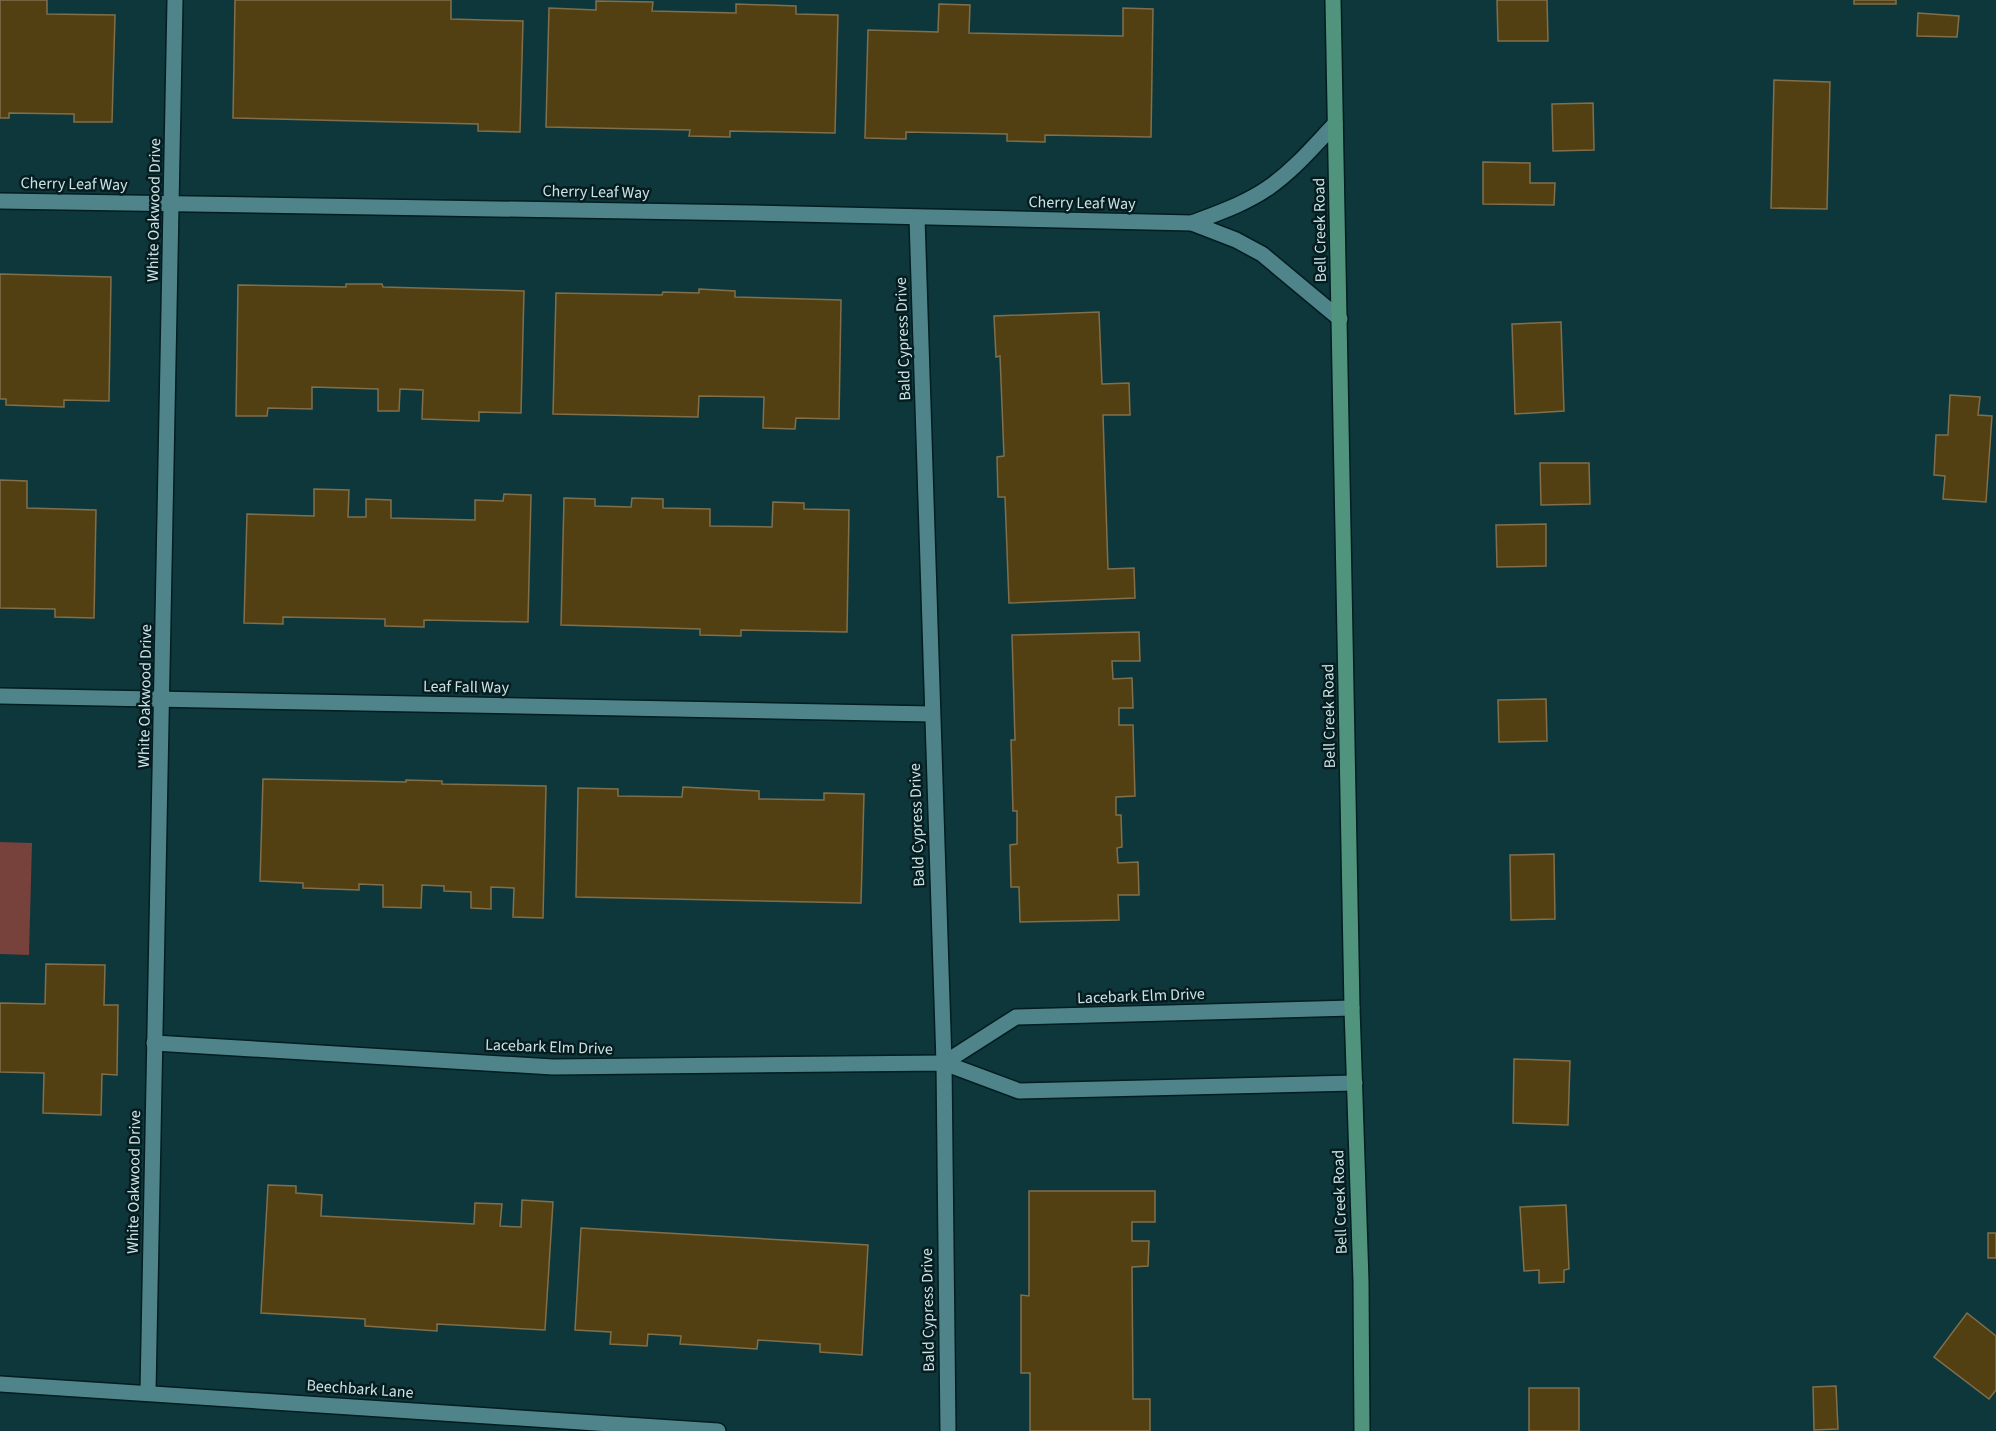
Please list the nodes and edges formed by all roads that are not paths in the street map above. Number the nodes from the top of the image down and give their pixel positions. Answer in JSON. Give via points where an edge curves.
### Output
{"nodes":[{"id":1,"x":175,"y":0,"type":"edge"},
{"id":2,"x":1334,"y":0,"type":"edge"},
{"id":3,"x":1335,"y":124,"type":"junction"},
{"id":4,"x":0,"y":201,"type":"edge"},
{"id":5,"x":172,"y":204,"type":"junction"},
{"id":6,"x":917,"y":218,"type":"junction"},
{"id":7,"x":1192,"y":223,"type":"junction"},
{"id":8,"x":1340,"y":319,"type":"junction"},
{"id":9,"x":0,"y":696,"type":"edge"},
{"id":10,"x":163,"y":699,"type":"junction"},
{"id":11,"x":932,"y":714,"type":"junction"},
{"id":12,"x":1352,"y":1008,"type":"junction"},
{"id":13,"x":154,"y":1043,"type":"junction"},
{"id":14,"x":944,"y":1063,"type":"junction"},
{"id":15,"x":1355,"y":1083,"type":"junction"},
{"id":16,"x":0,"y":1384,"type":"edge"},
{"id":17,"x":148,"y":1392,"type":"junction"},
{"id":18,"x":718,"y":1431,"type":"edge"},
{"id":19,"x":948,"y":1431,"type":"edge"},
{"id":20,"x":1362,"y":1431,"type":"edge"}],
"edges":[{"from":1,"to":5,"type":"street","name":"White Oakwood Drive"},
{"from":2,"to":3,"type":"street","name":"Bell Creek Road"},
{"from":3,"to":7,"type":"street","name":"Cherry Leaf Way","via":[[1268,188]]},
{"from":3,"to":8,"type":"street","name":"Bell Creek Road"},
{"from":4,"to":5,"type":"street","name":"Cherry Leaf Way"},
{"from":5,"to":6,"type":"street","name":"Cherry Leaf Way"},
{"from":5,"to":10,"type":"street","name":"White Oakwood Drive"},
{"from":6,"to":7,"type":"street","name":"Cherry Leaf Way"},
{"from":6,"to":11,"type":"street","name":"Bald Cypress Drive"},
{"from":7,"to":8,"type":"street","name":"Cherry Leaf Way","via":[[1262,254]]},
{"from":8,"to":12,"type":"street","name":"Bell Creek Road"},
{"from":9,"to":10,"type":"street","name":"Leaf Fall Way"},
{"from":10,"to":11,"type":"street","name":"Leaf Fall Way"},
{"from":10,"to":13,"type":"street","name":"White Oakwood Drive"},
{"from":11,"to":14,"type":"street","name":"Bald Cypress Drive"},
{"from":12,"to":14,"type":"street","name":"Lacebark Elm Drive","via":[[1016,1017]]},
{"from":12,"to":15,"type":"street","name":"Bell Creek Road"},
{"from":13,"to":14,"type":"street","name":"Lacebark Elm Drive","via":[[553,1067]]},
{"from":13,"to":17,"type":"street","name":"White Oakwood Drive"},
{"from":14,"to":15,"type":"street","name":"Lacebark Elm Drive","via":[[1019,1091]]},
{"from":14,"to":19,"type":"street","name":"Bald Cypress Drive"},
{"from":15,"to":20,"type":"street","name":"Bell Creek Road"},
{"from":16,"to":17,"type":"street","name":"Beechbark Lane"},
{"from":17,"to":18,"type":"street","name":"Beechbark Lane"}]}
